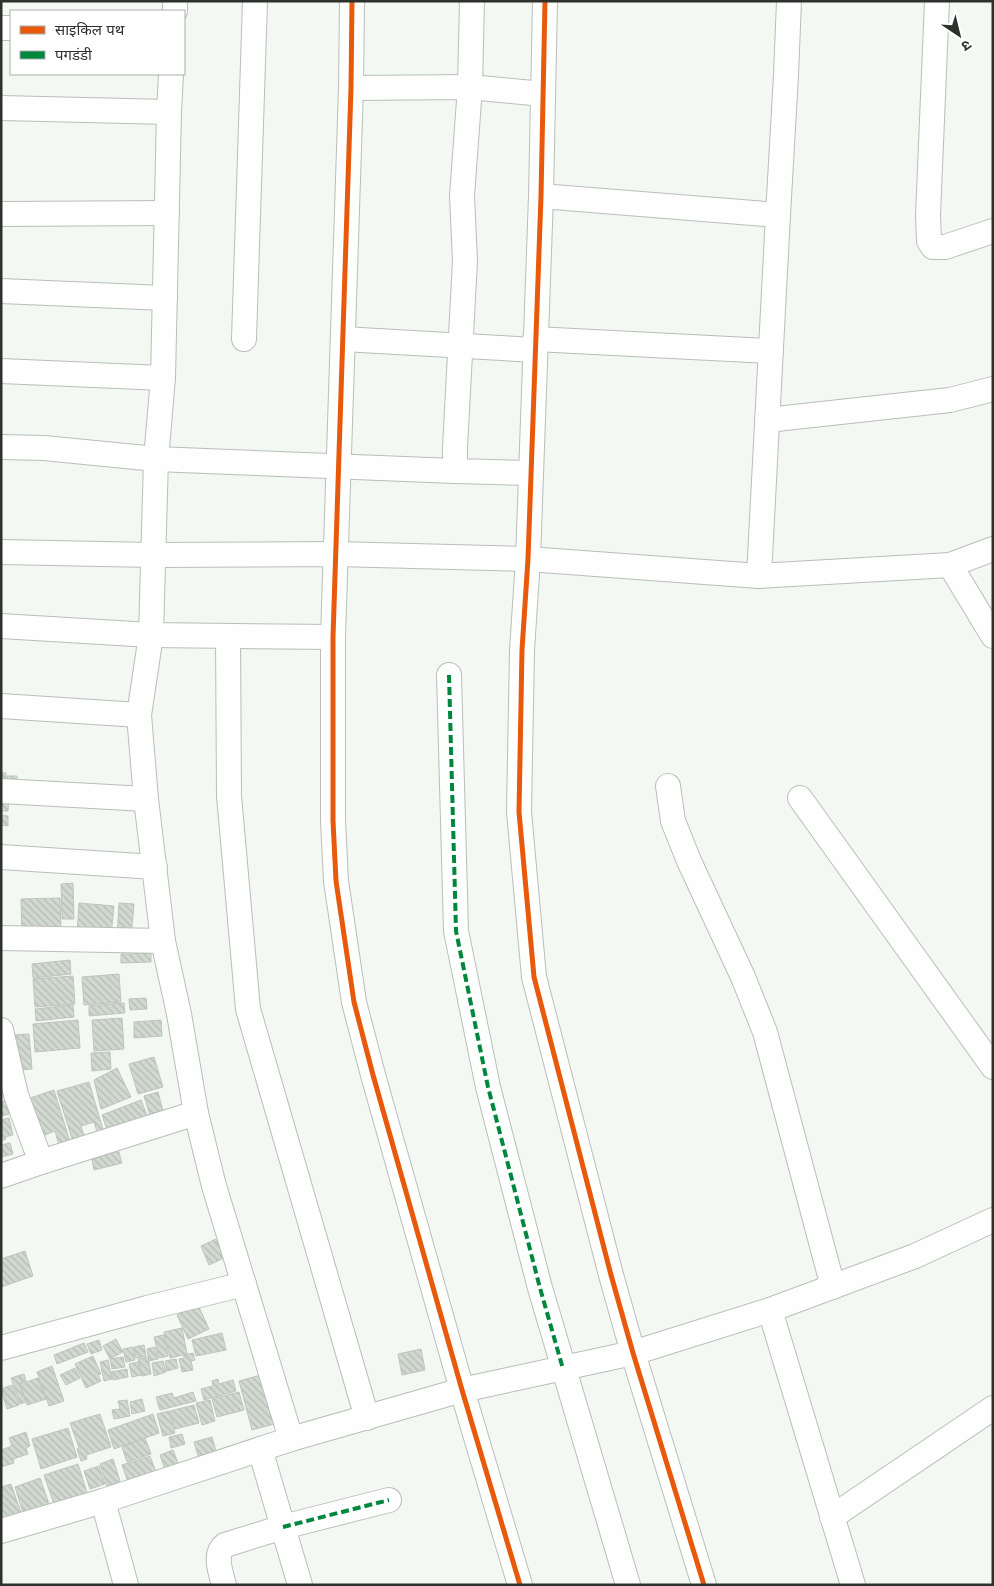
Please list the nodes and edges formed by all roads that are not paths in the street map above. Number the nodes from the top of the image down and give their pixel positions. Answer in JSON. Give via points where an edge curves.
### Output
{"nodes":[{"id":1,"x":255,"y":1,"type":"edge"},
{"id":2,"x":352,"y":1,"type":"edge"},
{"id":3,"x":472,"y":1,"type":"edge"},
{"id":4,"x":545,"y":1,"type":"edge"},
{"id":5,"x":789,"y":1,"type":"edge"},
{"id":6,"x":937,"y":1,"type":"edge"},
{"id":7,"x":171,"y":75,"type":"edge"},
{"id":8,"x":470,"y":87,"type":"junction"},
{"id":9,"x":351,"y":88,"type":"junction"},
{"id":10,"x":543,"y":94,"type":"junction"},
{"id":11,"x":1,"y":108,"type":"edge"},
{"id":12,"x":169,"y":112,"type":"junction"},
{"id":13,"x":541,"y":196,"type":"junction"},
{"id":14,"x":167,"y":213,"type":"junction"},
{"id":15,"x":1,"y":214,"type":"edge"},
{"id":16,"x":778,"y":215,"type":"junction"},
{"id":17,"x":993,"y":231,"type":"edge"},
{"id":18,"x":1,"y":291,"type":"edge"},
{"id":19,"x":165,"y":298,"type":"junction"},
{"id":20,"x":244,"y":339,"type":"dead end"},
{"id":21,"x":343,"y":339,"type":"junction"},
{"id":22,"x":535,"y":344,"type":"junction"},
{"id":23,"x":461,"y":346,"type":"junction"},
{"id":24,"x":771,"y":351,"type":"junction"},
{"id":25,"x":1,"y":371,"type":"edge"},
{"id":26,"x":163,"y":378,"type":"junction"},
{"id":27,"x":993,"y":389,"type":"edge"},
{"id":28,"x":767,"y":420,"type":"junction"},
{"id":29,"x":1,"y":447,"type":"edge"},
{"id":30,"x":156,"y":459,"type":"junction"},
{"id":31,"x":339,"y":467,"type":"junction"},
{"id":32,"x":455,"y":471,"type":"junction"},
{"id":33,"x":531,"y":473,"type":"junction"},
{"id":34,"x":993,"y":549,"type":"edge"},
{"id":35,"x":1,"y":552,"type":"edge"},
{"id":36,"x":336,"y":554,"type":"junction"},
{"id":37,"x":153,"y":555,"type":"junction"},
{"id":38,"x":528,"y":559,"type":"junction"},
{"id":39,"x":950,"y":565,"type":"junction"},
{"id":40,"x":759,"y":576,"type":"junction"},
{"id":41,"x":1,"y":626,"type":"edge"},
{"id":42,"x":151,"y":635,"type":"junction"},
{"id":43,"x":228,"y":636,"type":"junction"},
{"id":44,"x":333,"y":636,"type":"junction"},
{"id":45,"x":993,"y":636,"type":"edge"},
{"id":46,"x":449,"y":676,"type":"dead end"},
{"id":47,"x":1,"y":706,"type":"edge"},
{"id":48,"x":138,"y":715,"type":"junction"},
{"id":49,"x":668,"y":786,"type":"dead end"},
{"id":50,"x":1,"y":792,"type":"edge"},
{"id":51,"x":800,"y":798,"type":"dead end"},
{"id":52,"x":146,"y":799,"type":"junction"},
{"id":53,"x":1,"y":858,"type":"edge"},
{"id":54,"x":154,"y":867,"type":"junction"},
{"id":55,"x":1,"y":938,"type":"edge"},
{"id":56,"x":163,"y":942,"type":"junction"},
{"id":57,"x":1,"y":1030,"type":"edge"},
{"id":58,"x":993,"y":1067,"type":"edge"},
{"id":59,"x":196,"y":1113,"type":"junction"},
{"id":60,"x":41,"y":1162,"type":"junction"},
{"id":61,"x":1,"y":1176,"type":"edge"},
{"id":62,"x":993,"y":1220,"type":"edge"},
{"id":63,"x":244,"y":1284,"type":"junction"},
{"id":64,"x":833,"y":1287,"type":"junction"},
{"id":65,"x":770,"y":1310,"type":"junction"},
{"id":66,"x":1,"y":1348,"type":"edge"},
{"id":67,"x":633,"y":1353,"type":"junction"},
{"id":68,"x":563,"y":1368,"type":"junction"},
{"id":69,"x":462,"y":1390,"type":"junction"},
{"id":70,"x":993,"y":1408,"type":"edge"},
{"id":71,"x":367,"y":1418,"type":"junction"},
{"id":72,"x":291,"y":1439,"type":"junction"},
{"id":73,"x":260,"y":1449,"type":"junction"},
{"id":74,"x":390,"y":1500,"type":"dead end"},
{"id":75,"x":103,"y":1501,"type":"junction"},
{"id":76,"x":832,"y":1516,"type":"junction"},
{"id":77,"x":283,"y":1527,"type":"junction"},
{"id":78,"x":1,"y":1530,"type":"edge"},
{"id":79,"x":126,"y":1585,"type":"edge"},
{"id":80,"x":224,"y":1585,"type":"edge"},
{"id":81,"x":300,"y":1585,"type":"edge"},
{"id":82,"x":520,"y":1585,"type":"edge"},
{"id":83,"x":628,"y":1585,"type":"edge"},
{"id":84,"x":704,"y":1585,"type":"edge"},
{"id":85,"x":853,"y":1585,"type":"edge"}],
"edges":[{"from":1,"to":20,"type":"street"},
{"from":2,"to":9,"type":"street"},
{"from":3,"to":8,"type":"street"},
{"from":4,"to":10,"type":"street"},
{"from":5,"to":16,"type":"street"},
{"from":6,"to":17,"type":"street","via":[[929,241],[933,247],[945,247]]},
{"from":7,"to":12,"type":"street"},
{"from":8,"to":9,"type":"street"},
{"from":8,"to":10,"type":"street"},
{"from":8,"to":23,"type":"street","via":[[462,196],[465,260]]},
{"from":9,"to":21,"type":"street"},
{"from":10,"to":13,"type":"street"},
{"from":11,"to":12,"type":"street"},
{"from":12,"to":14,"type":"street"},
{"from":13,"to":16,"type":"street"},
{"from":13,"to":22,"type":"street"},
{"from":14,"to":15,"type":"street"},
{"from":14,"to":19,"type":"street"},
{"from":16,"to":24,"type":"street"},
{"from":18,"to":19,"type":"street"},
{"from":19,"to":26,"type":"street"},
{"from":21,"to":23,"type":"street"},
{"from":21,"to":31,"type":"street"},
{"from":22,"to":23,"type":"street"},
{"from":22,"to":24,"type":"street"},
{"from":22,"to":33,"type":"street"},
{"from":23,"to":32,"type":"street"},
{"from":24,"to":28,"type":"street"},
{"from":25,"to":26,"type":"street"},
{"from":26,"to":30,"type":"street"},
{"from":27,"to":28,"type":"street","via":[[950,400]]},
{"from":28,"to":40,"type":"street"},
{"from":29,"to":30,"type":"street"},
{"from":30,"to":31,"type":"street"},
{"from":30,"to":37,"type":"street"},
{"from":31,"to":32,"type":"street"},
{"from":31,"to":36,"type":"street"},
{"from":32,"to":33,"type":"street"},
{"from":33,"to":38,"type":"street"},
{"from":34,"to":39,"type":"street"},
{"from":35,"to":37,"type":"street"},
{"from":36,"to":37,"type":"street"},
{"from":36,"to":38,"type":"street"},
{"from":36,"to":44,"type":"street"},
{"from":37,"to":42,"type":"street"},
{"from":38,"to":40,"type":"street"},
{"from":38,"to":67,"type":"street","via":[[522,650],[519,812],[534,977]]},
{"from":39,"to":40,"type":"street"},
{"from":39,"to":45,"type":"street"},
{"from":41,"to":42,"type":"street"},
{"from":42,"to":43,"type":"street"},
{"from":42,"to":48,"type":"street"},
{"from":43,"to":44,"type":"street"},
{"from":43,"to":71,"type":"street","via":[[229,796],[248,1009]]},
{"from":44,"to":69,"type":"street","via":[[332,821],[336,881],[354,1002]]},
{"from":46,"to":68,"type":"street","via":[[456,931],[488,1087]]},
{"from":47,"to":48,"type":"street"},
{"from":48,"to":52,"type":"street"},
{"from":49,"to":64,"type":"street","via":[[673,821],[765,1032]]},
{"from":50,"to":52,"type":"street"},
{"from":51,"to":58,"type":"street"},
{"from":52,"to":54,"type":"street"},
{"from":53,"to":54,"type":"street"},
{"from":54,"to":56,"type":"street"},
{"from":55,"to":56,"type":"street"},
{"from":56,"to":59,"type":"street"},
{"from":57,"to":60,"type":"street","via":[[16,1095]]},
{"from":59,"to":60,"type":"street"},
{"from":59,"to":63,"type":"street"},
{"from":60,"to":61,"type":"street"},
{"from":62,"to":64,"type":"street","via":[[915,1256]]},
{"from":63,"to":66,"type":"street"},
{"from":63,"to":72,"type":"street"},
{"from":64,"to":65,"type":"street"},
{"from":65,"to":67,"type":"street"},
{"from":65,"to":76,"type":"street"},
{"from":67,"to":68,"type":"street"},
{"from":67,"to":84,"type":"street"},
{"from":68,"to":69,"type":"street"},
{"from":68,"to":83,"type":"street"},
{"from":69,"to":71,"type":"street"},
{"from":69,"to":82,"type":"street"},
{"from":70,"to":76,"type":"street"},
{"from":71,"to":72,"type":"street"},
{"from":72,"to":73,"type":"street"},
{"from":73,"to":75,"type":"street"},
{"from":73,"to":77,"type":"street"},
{"from":74,"to":77,"type":"street"},
{"from":75,"to":78,"type":"street"},
{"from":75,"to":79,"type":"street"},
{"from":76,"to":85,"type":"street"},
{"from":77,"to":80,"type":"street","via":[[221,1548],[219,1564]]},
{"from":77,"to":81,"type":"street"}]}
